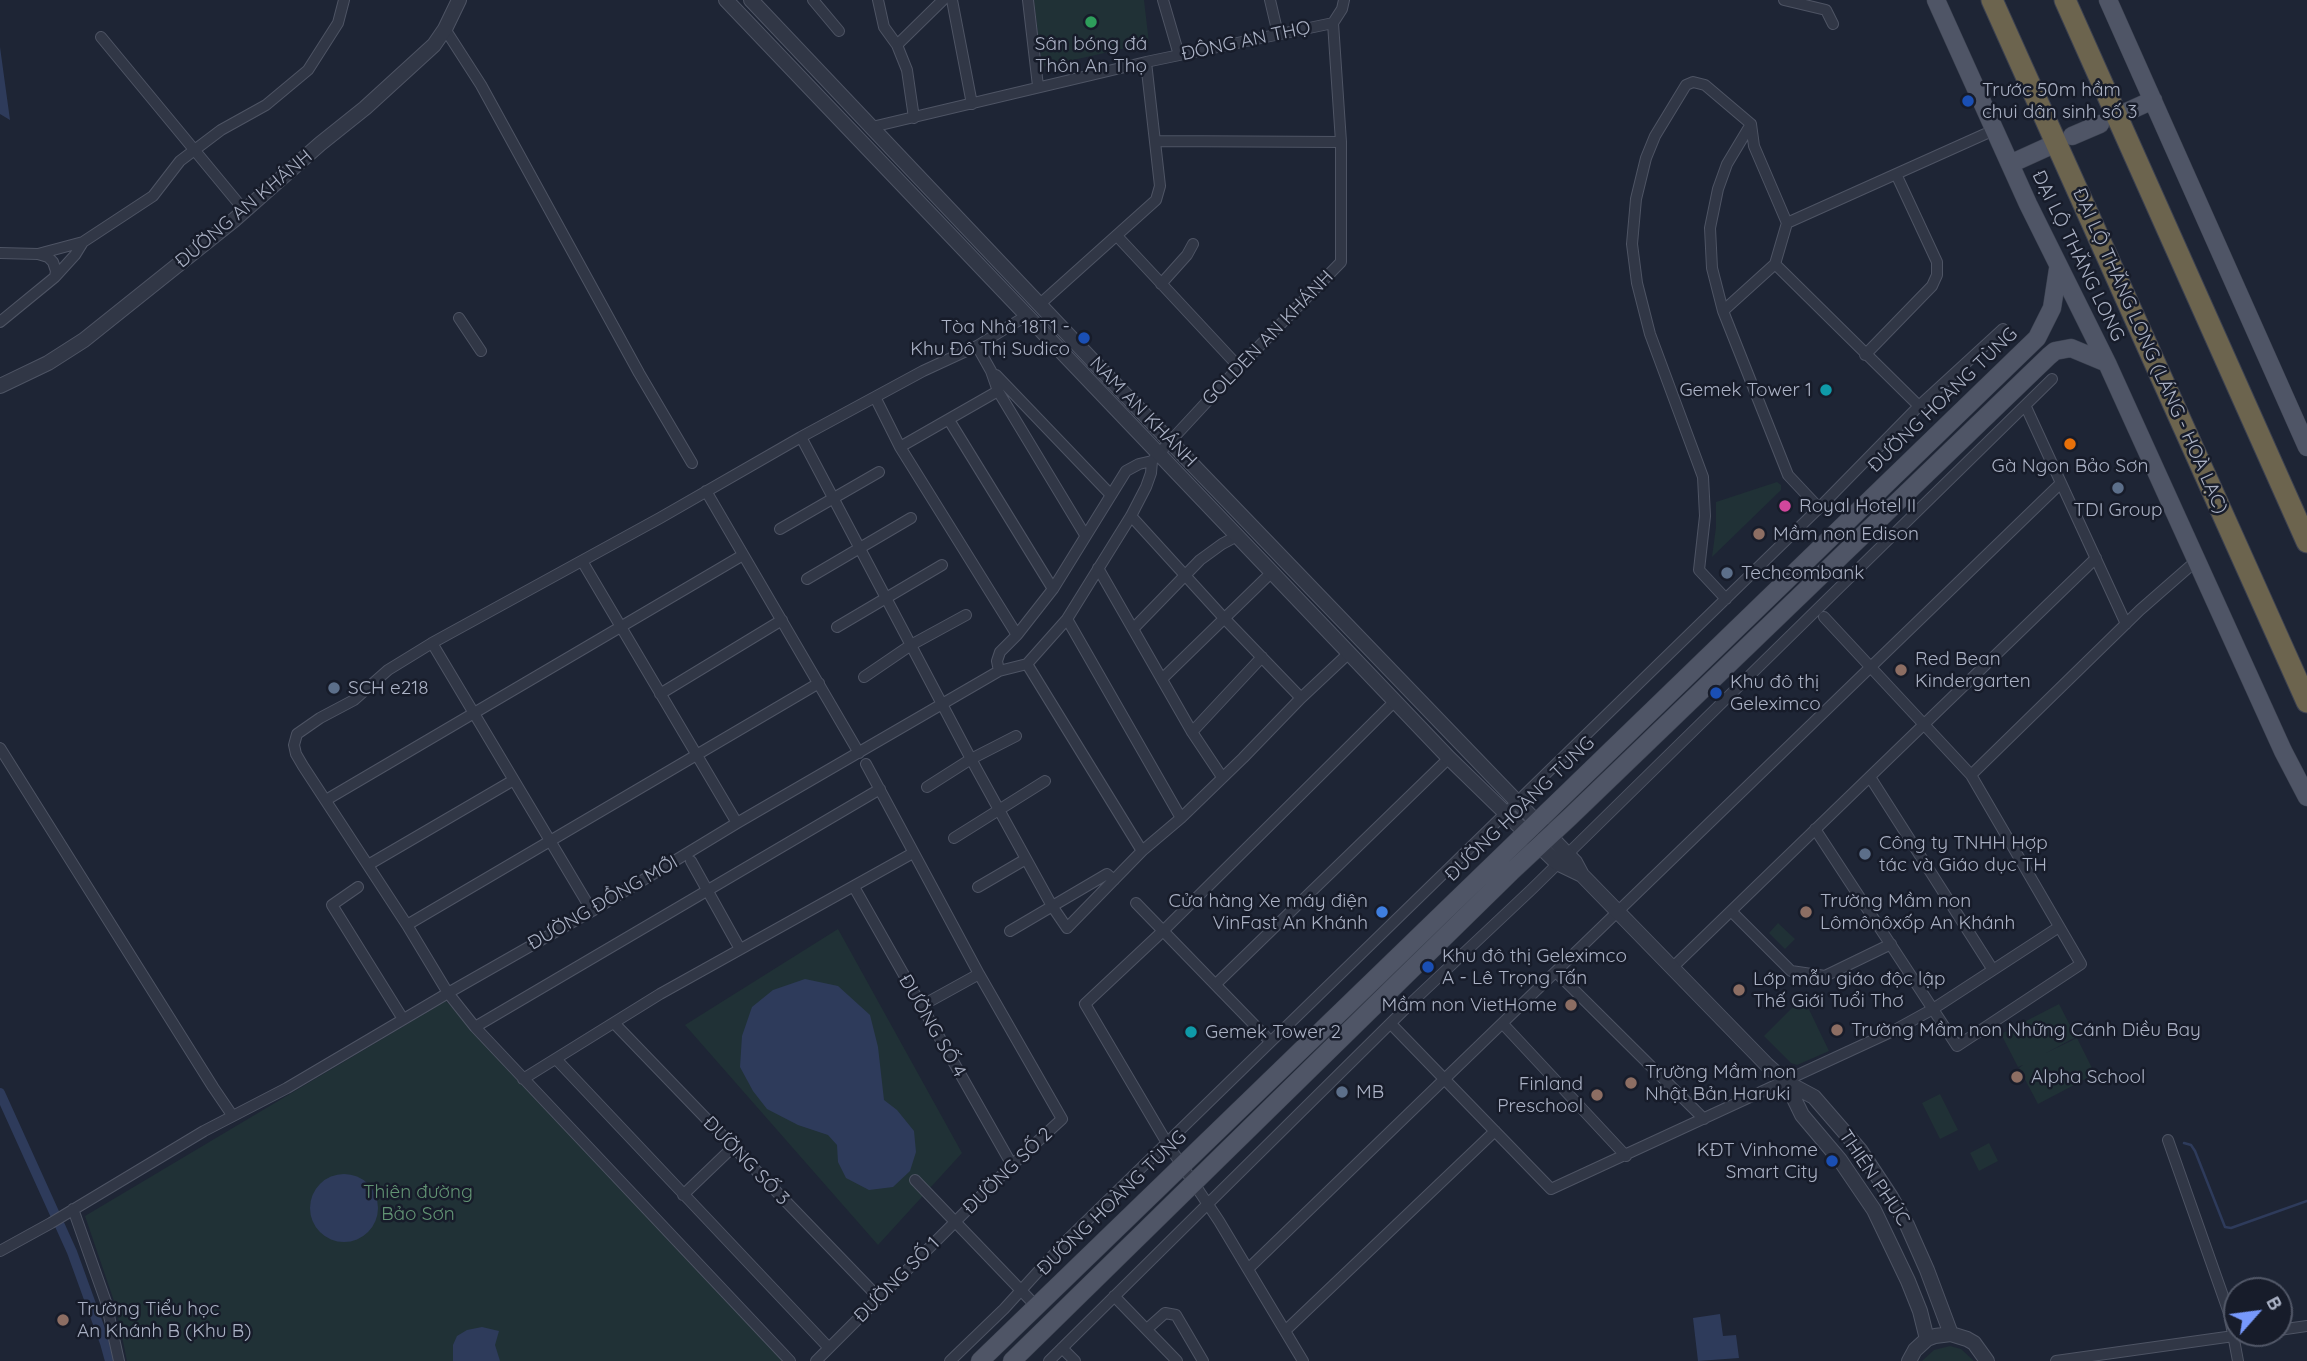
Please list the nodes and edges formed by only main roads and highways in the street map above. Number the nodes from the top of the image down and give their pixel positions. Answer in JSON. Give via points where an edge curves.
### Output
{"nodes":[{"id":1,"x":1936,"y":0,"type":"edge"},
{"id":2,"x":1992,"y":0,"type":"edge"},
{"id":3,"x":2065,"y":0,"type":"edge"},
{"id":4,"x":2108,"y":0,"type":"edge"},
{"id":5,"x":2152,"y":100,"type":"junction"},
{"id":6,"x":2122,"y":114,"type":"dead end"},
{"id":7,"x":2100,"y":124,"type":"dead end"},
{"id":8,"x":2072,"y":136,"type":"dead end"},
{"id":9,"x":2054,"y":144,"type":"dead end"},
{"id":10,"x":2010,"y":164,"type":"junction"},
{"id":11,"x":2058,"y":269,"type":"junction"},
{"id":12,"x":2107,"y":363,"type":"junction"},
{"id":13,"x":2307,"y":447,"type":"edge"},
{"id":14,"x":2307,"y":542,"type":"edge"},
{"id":15,"x":2307,"y":702,"type":"edge"},
{"id":16,"x":2307,"y":797,"type":"edge"},
{"id":17,"x":980,"y":1361,"type":"edge"},
{"id":18,"x":1012,"y":1361,"type":"edge"}],
"edges":[{"from":1,"to":10,"type":"main road","name":"ĐẠI LỘ THĂNG LONG"},
{"from":2,"to":15,"type":"highway","name":"ĐẠI LỘ THĂNG LONG (LÁNG - HOÀ LẠC)"},
{"from":3,"to":14,"type":"highway"},
{"from":4,"to":5,"type":"main road"},
{"from":5,"to":6,"type":"main road"},
{"from":5,"to":13,"type":"main road"},
{"from":7,"to":8,"type":"main road"},
{"from":9,"to":10,"type":"main road"},
{"from":10,"to":11,"type":"main road","name":"ĐẠI LỘ THĂNG LONG"},
{"from":11,"to":12,"type":"main road","name":"ĐẠI LỘ THĂNG LONG"},
{"from":11,"to":17,"type":"main road","name":"ĐƯỜNG HOÀNG TÙNG","via":[[2052,308],[2037,338]]},
{"from":12,"to":16,"type":"main road","name":"ĐẠI LỘ THĂNG LONG"},
{"from":12,"to":18,"type":"main road","name":"ĐƯỜNG HOÀNG TÙNG","via":[[2071,348],[2049,356]]}]}
